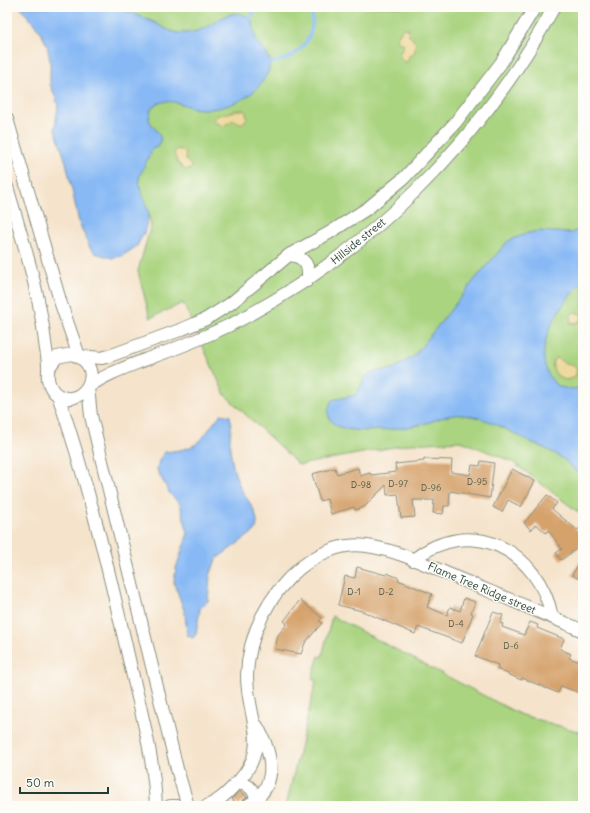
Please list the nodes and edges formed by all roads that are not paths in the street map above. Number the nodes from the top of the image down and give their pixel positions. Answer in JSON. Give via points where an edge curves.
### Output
{"nodes":[{"id":1,"x":535,"y":7,"type":"edge"},
{"id":2,"x":554,"y":7,"type":"edge"},
{"id":3,"x":7,"y":118,"type":"edge"},
{"id":4,"x":7,"y":187,"type":"edge"},
{"id":5,"x":289,"y":255,"type":"junction"},
{"id":6,"x":307,"y":281,"type":"junction"},
{"id":7,"x":79,"y":356,"type":"junction"},
{"id":8,"x":48,"y":369,"type":"junction"},
{"id":9,"x":88,"y":387,"type":"junction"},
{"id":10,"x":58,"y":395,"type":"junction"},
{"id":11,"x":413,"y":560,"type":"junction"},
{"id":12,"x":552,"y":617,"type":"junction"},
{"id":13,"x":583,"y":631,"type":"edge"},
{"id":14,"x":255,"y":721,"type":"junction"},
{"id":15,"x":235,"y":784,"type":"junction"},
{"id":16,"x":252,"y":804,"type":"edge"},
{"id":17,"x":156,"y":806,"type":"edge"},
{"id":18,"x":170,"y":806,"type":"edge"},
{"id":19,"x":181,"y":806,"type":"edge"},
{"id":20,"x":188,"y":806,"type":"edge"},
{"id":21,"x":208,"y":806,"type":"edge"}],
"edges":[{"from":1,"to":5,"type":"street","name":"Hillside street","via":[[505,57],[479,93],[404,178],[349,221]]},
{"from":2,"to":6,"type":"street","name":"Hillside street","via":[[536,40],[503,89],[440,166],[364,238]]},
{"from":3,"to":7,"type":"street","via":[[61,304]]},
{"from":4,"to":8,"type":"street","via":[[41,312]]},
{"from":5,"to":6,"type":"street","via":[[305,263],[308,268]]},
{"from":5,"to":7,"type":"street","name":"Hillside street","via":[[230,304],[193,325],[102,358]]},
{"from":6,"to":9,"type":"street","name":"Hillside street","via":[[216,332],[118,370]]},
{"from":7,"to":8,"type":"street","via":[[72,354],[57,357]]},
{"from":7,"to":9,"type":"street","via":[[91,373]]},
{"from":8,"to":10,"type":"street","via":[[49,384]]},
{"from":9,"to":10,"type":"street","via":[[72,398]]},
{"from":9,"to":20,"type":"street","via":[[92,421]]},
{"from":10,"to":17,"type":"street","via":[[84,475],[114,594],[148,742]]},
{"from":11,"to":12,"type":"street","name":"Flame Tree Ridge street"},
{"from":11,"to":12,"type":"street","name":"Flame Tree Ridge street","via":[[439,543],[454,540],[469,539],[510,551],[530,568],[545,591]]},
{"from":11,"to":14,"type":"street","name":"Flame Tree Ridge street","via":[[366,546],[341,547],[317,556],[283,584],[265,610],[252,642],[248,693]]},
{"from":12,"to":13,"type":"street","name":"Flame Tree Ridge street"},
{"from":14,"to":15,"type":"street","name":"Flame Tree Ridge street","via":[[256,741],[252,760]]},
{"from":14,"to":16,"type":"street","name":"Flame Tree Ridge street","via":[[265,741],[271,760],[271,770],[266,789]]},
{"from":15,"to":16,"type":"street","name":"Flame Tree Ridge street","via":[[250,787],[256,796]]},
{"from":15,"to":21,"type":"street","name":"Flame Tree Ridge street"},
{"from":18,"to":19,"type":"street"}]}
